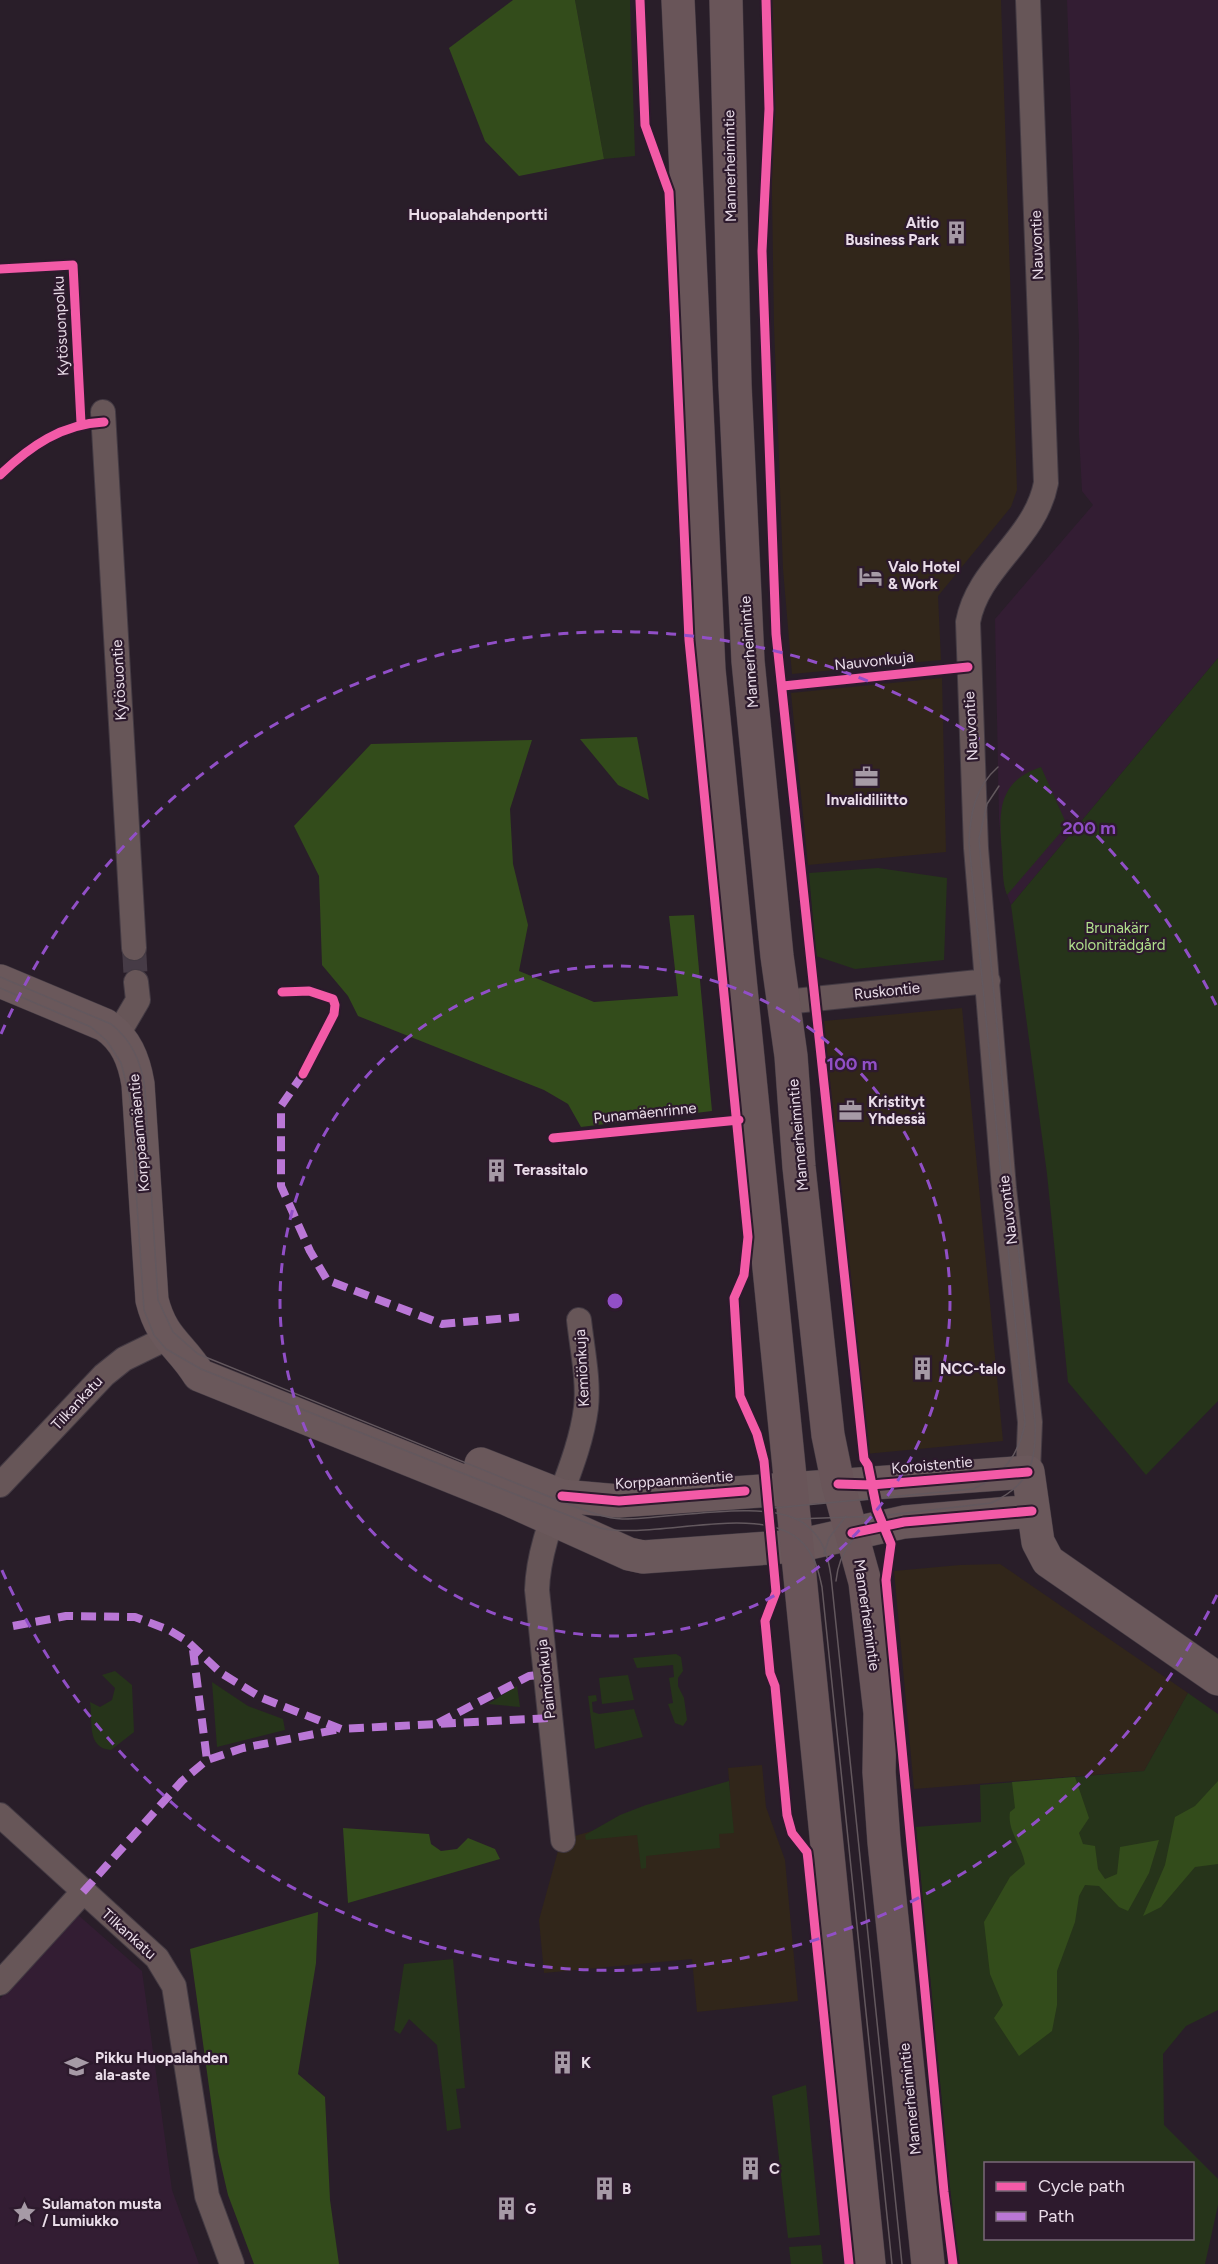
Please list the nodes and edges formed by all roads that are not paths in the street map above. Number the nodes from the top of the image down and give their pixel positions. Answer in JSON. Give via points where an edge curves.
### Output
{"nodes":[{"id":1,"x":678,"y":0,"type":"edge"},
{"id":2,"x":726,"y":0,"type":"edge"},
{"id":3,"x":1028,"y":0,"type":"edge"},
{"id":4,"x":104,"y":412,"type":"dead end"},
{"id":5,"x":134,"y":948,"type":"tunnel mouth"},
{"id":6,"x":0,"y":981,"type":"edge"},
{"id":7,"x":988,"y":981,"type":"junction"},
{"id":8,"x":136,"y":982,"type":"tunnel mouth"},
{"id":9,"x":785,"y":1002,"type":"junction"},
{"id":10,"x":118,"y":1034,"type":"junction"},
{"id":11,"x":579,"y":1320,"type":"dead end"},
{"id":12,"x":176,"y":1345,"type":"junction"},
{"id":13,"x":1028,"y":1472,"type":"junction"},
{"id":14,"x":838,"y":1484,"type":"junction"},
{"id":15,"x":0,"y":1485,"type":"edge"},
{"id":16,"x":789,"y":1488,"type":"junction"},
{"id":17,"x":557,"y":1508,"type":"junction"},
{"id":18,"x":1032,"y":1511,"type":"junction"},
{"id":19,"x":852,"y":1533,"type":"junction"},
{"id":20,"x":797,"y":1546,"type":"junction"},
{"id":21,"x":1218,"y":1679,"type":"edge"},
{"id":22,"x":0,"y":1815,"type":"edge"},
{"id":23,"x":563,"y":1840,"type":"dead end"},
{"id":24,"x":83,"y":1892,"type":"junction"},
{"id":25,"x":0,"y":1983,"type":"edge"},
{"id":26,"x":232,"y":2264,"type":"edge"},
{"id":27,"x":869,"y":2264,"type":"edge"},
{"id":28,"x":928,"y":2264,"type":"edge"}],
"edges":[{"from":1,"to":16,"type":"main road","via":[[709,670]]},
{"from":2,"to":9,"type":"main road","name":"Mannerheimintie","via":[[735,385],[748,661]]},
{"from":3,"to":7,"type":"street","name":"Nauvontie","via":[[1047,466],[1039,508],[1031,524],[984,583],[970,608],[968,622],[973,805]]},
{"from":4,"to":5,"type":"street","name":"Kytösuontie"},
{"from":6,"to":10,"type":"street","via":[[93,1019]]},
{"from":7,"to":9,"type":"street","name":"Ruskontie"},
{"from":7,"to":13,"type":"street","name":"Nauvontie","via":[[1004,1188],[1030,1422]]},
{"from":8,"to":10,"type":"street","via":[[138,1000]]},
{"from":9,"to":14,"type":"main road","name":"Mannerheimintie","via":[[828,1435]]},
{"from":10,"to":12,"type":"street","name":"Korppaanmäentie","via":[[136,1071],[151,1292],[157,1318]]},
{"from":11,"to":17,"type":"street","name":"Kemiönkuja","via":[[586,1407]]},
{"from":12,"to":15,"type":"street","name":"Tilkankatu","via":[[124,1359],[104,1375]]},
{"from":12,"to":17,"type":"street","name":"Korppaanmäentie","via":[[199,1375]]},
{"from":13,"to":14,"type":"street","name":"Koroistentie","via":[[872,1485]]},
{"from":13,"to":18,"type":"street"},
{"from":14,"to":16,"type":"street","name":"Korppaanmäentie"},
{"from":14,"to":19,"type":"main road","name":"Mannerheimintie"},
{"from":16,"to":17,"type":"street","name":"Korppaanmäentie"},
{"from":16,"to":20,"type":"main road"},
{"from":17,"to":20,"type":"street","name":"Korppaanmäentie","via":[[629,1554],[643,1557]]},
{"from":17,"to":23,"type":"street","name":"Paimionkuja","via":[[537,1567],[537,1590]]},
{"from":18,"to":19,"type":"street","via":[[904,1522]]},
{"from":18,"to":21,"type":"street","via":[[1038,1542],[1048,1561]]},
{"from":19,"to":20,"type":"street","name":"Korppaanmäentie"},
{"from":19,"to":28,"type":"main road","name":"Mannerheimintie","via":[[865,1582],[880,1713],[884,1842]]},
{"from":20,"to":27,"type":"main road"},
{"from":22,"to":24,"type":"street","name":"Tilkankatu"},
{"from":24,"to":25,"type":"street"},
{"from":24,"to":26,"type":"street","name":"Tilkankatu","via":[[157,1958],[171,1980],[207,2196]]}]}
